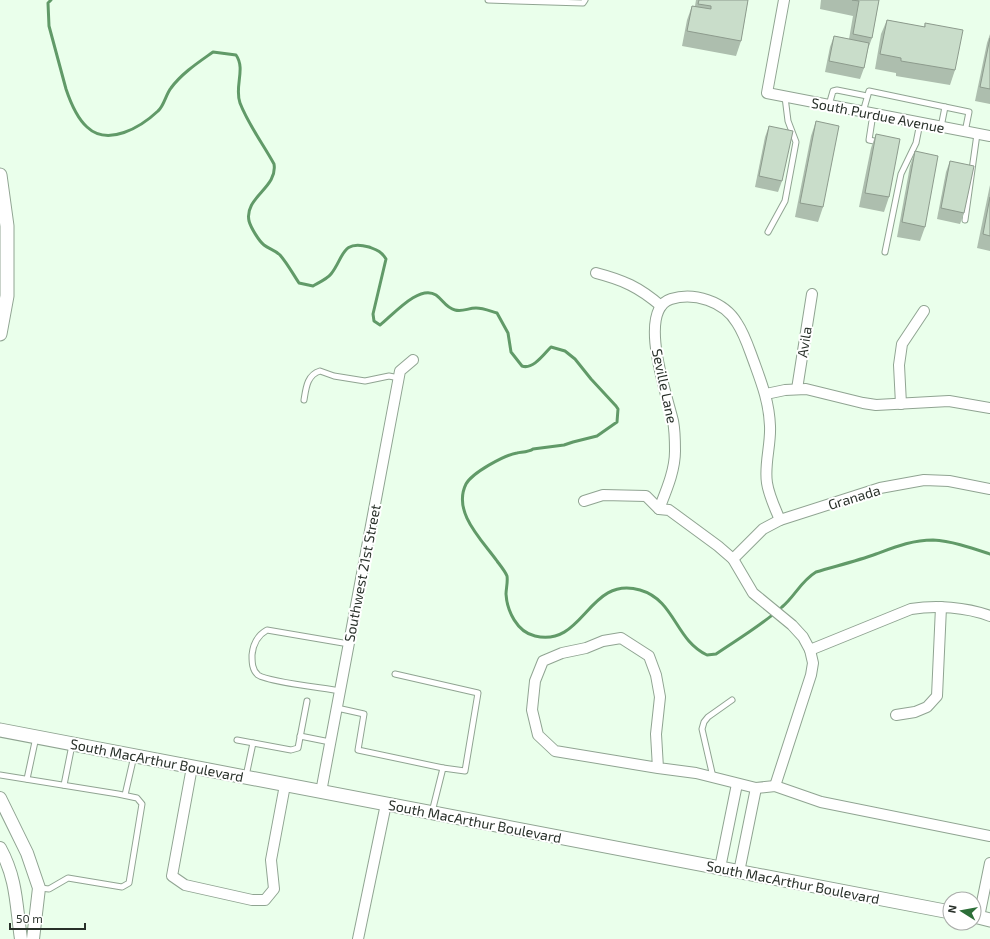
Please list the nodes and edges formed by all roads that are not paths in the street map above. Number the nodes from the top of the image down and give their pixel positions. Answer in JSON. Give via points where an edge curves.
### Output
{"nodes":[{"id":1,"x":489,"y":0,"type":"edge"},
{"id":2,"x":585,"y":0,"type":"edge"},
{"id":3,"x":784,"y":0,"type":"edge"},
{"id":4,"x":867,"y":96,"type":"junction"},
{"id":5,"x":785,"y":97,"type":"junction"},
{"id":6,"x":829,"y":105,"type":"junction"},
{"id":7,"x":945,"y":107,"type":"junction"},
{"id":8,"x":868,"y":113,"type":"junction"},
{"id":9,"x":920,"y":123,"type":"junction"},
{"id":10,"x":941,"y":127,"type":"junction"},
{"id":11,"x":965,"y":132,"type":"junction"},
{"id":12,"x":977,"y":134,"type":"junction"},
{"id":13,"x":990,"y":136,"type":"edge"},
{"id":14,"x":888,"y":143,"type":"edge"},
{"id":15,"x":0,"y":175,"type":"edge"},
{"id":16,"x":965,"y":220,"type":"edge"},
{"id":17,"x":768,"y":232,"type":"dead end"},
{"id":18,"x":885,"y":252,"type":"dead end"},
{"id":19,"x":596,"y":273,"type":"dead end"},
{"id":20,"x":812,"y":294,"type":"dead end"},
{"id":21,"x":661,"y":306,"type":"junction"},
{"id":22,"x":924,"y":311,"type":"dead end"},
{"id":23,"x":0,"y":334,"type":"edge"},
{"id":24,"x":413,"y":360,"type":"dead end"},
{"id":25,"x":399,"y":378,"type":"junction"},
{"id":26,"x":797,"y":389,"type":"junction"},
{"id":27,"x":766,"y":394,"type":"junction"},
{"id":28,"x":304,"y":400,"type":"dead end"},
{"id":29,"x":901,"y":404,"type":"junction"},
{"id":30,"x":990,"y":408,"type":"edge"},
{"id":31,"x":990,"y":489,"type":"edge"},
{"id":32,"x":584,"y":500,"type":"dead end"},
{"id":33,"x":659,"y":509,"type":"junction"},
{"id":34,"x":780,"y":520,"type":"junction"},
{"id":35,"x":733,"y":559,"type":"junction"},
{"id":36,"x":941,"y":607,"type":"junction"},
{"id":37,"x":990,"y":616,"type":"edge"},
{"id":38,"x":349,"y":644,"type":"junction"},
{"id":39,"x":810,"y":650,"type":"junction"},
{"id":40,"x":395,"y":674,"type":"dead end"},
{"id":41,"x":340,"y":691,"type":"junction"},
{"id":42,"x":732,"y":700,"type":"dead end"},
{"id":43,"x":307,"y":701,"type":"dead end"},
{"id":44,"x":337,"y":708,"type":"junction"},
{"id":45,"x":896,"y":715,"type":"dead end"},
{"id":46,"x":0,"y":730,"type":"edge"},
{"id":47,"x":300,"y":736,"type":"junction"},
{"id":48,"x":36,"y":737,"type":"junction"},
{"id":49,"x":237,"y":740,"type":"dead end"},
{"id":50,"x":330,"y":742,"type":"junction"},
{"id":51,"x":252,"y":743,"type":"junction"},
{"id":52,"x":72,"y":744,"type":"junction"},
{"id":53,"x":134,"y":756,"type":"junction"},
{"id":54,"x":192,"y":767,"type":"junction"},
{"id":55,"x":442,"y":768,"type":"junction"},
{"id":56,"x":658,"y":768,"type":"junction"},
{"id":57,"x":0,"y":775,"type":"edge"},
{"id":58,"x":246,"y":777,"type":"junction"},
{"id":59,"x":712,"y":777,"type":"junction"},
{"id":60,"x":27,"y":779,"type":"junction"},
{"id":61,"x":737,"y":784,"type":"junction"},
{"id":62,"x":64,"y":785,"type":"junction"},
{"id":63,"x":284,"y":785,"type":"junction"},
{"id":64,"x":775,"y":786,"type":"junction"},
{"id":65,"x":756,"y":788,"type":"junction"},
{"id":66,"x":322,"y":792,"type":"junction"},
{"id":67,"x":125,"y":796,"type":"junction"},
{"id":68,"x":0,"y":798,"type":"edge"},
{"id":69,"x":386,"y":804,"type":"junction"},
{"id":70,"x":432,"y":813,"type":"junction"},
{"id":71,"x":3,"y":817,"type":"edge"},
{"id":72,"x":990,"y":836,"type":"edge"},
{"id":73,"x":0,"y":848,"type":"edge"},
{"id":74,"x":990,"y":863,"type":"edge"},
{"id":75,"x":720,"y":868,"type":"junction"},
{"id":76,"x":739,"y":872,"type":"junction"},
{"id":77,"x":39,"y":888,"type":"junction"},
{"id":78,"x":942,"y":910,"type":"edge"},
{"id":79,"x":982,"y":912,"type":"edge"},
{"id":80,"x":21,"y":939,"type":"edge"},
{"id":81,"x":33,"y":939,"type":"edge"},
{"id":82,"x":358,"y":939,"type":"edge"}],
"edges":[{"from":1,"to":2,"type":"lane","via":[[584,3]]},
{"from":3,"to":5,"type":"street","name":"South Purdue Avenue","via":[[767,93]]},
{"from":4,"to":6,"type":"lane","via":[[837,90],[833,91]]},
{"from":4,"to":7,"type":"lane","via":[[869,91]]},
{"from":4,"to":8,"type":"lane"},
{"from":5,"to":6,"type":"street","name":"South Purdue Avenue"},
{"from":5,"to":17,"type":"lane","via":[[788,121],[796,142],[785,201]]},
{"from":6,"to":8,"type":"street","name":"South Purdue Avenue"},
{"from":7,"to":10,"type":"lane"},
{"from":7,"to":11,"type":"lane","via":[[969,112]]},
{"from":8,"to":9,"type":"street","name":"South Purdue Avenue"},
{"from":8,"to":14,"type":"lane","via":[[869,140]]},
{"from":9,"to":10,"type":"street","name":"South Purdue Avenue"},
{"from":9,"to":18,"type":"lane","via":[[916,143],[901,174]]},
{"from":10,"to":11,"type":"street","name":"South Purdue Avenue"},
{"from":11,"to":12,"type":"street","name":"South Purdue Avenue"},
{"from":12,"to":13,"type":"street","name":"South Purdue Avenue"},
{"from":12,"to":16,"type":"lane"},
{"from":15,"to":23,"type":"main road","via":[[7,226],[7,296]]},
{"from":19,"to":21,"type":"street","via":[[620,279],[644,291]]},
{"from":20,"to":26,"type":"street","name":"Avila"},
{"from":21,"to":27,"type":"street","via":[[669,300],[694,296],[713,302],[730,313],[744,336]]},
{"from":21,"to":33,"type":"street","name":"Seville Lane","via":[[655,332],[656,350],[662,385],[673,421],[676,450],[674,466]]},
{"from":22,"to":29,"type":"street","via":[[902,344],[899,365]]},
{"from":24,"to":25,"type":"street","name":"Southwest 21st Street","via":[[400,371]]},
{"from":25,"to":28,"type":"lane","via":[[390,376],[365,381],[334,376],[320,370],[313,373],[309,379]]},
{"from":25,"to":38,"type":"street","name":"Southwest 21st Street"},
{"from":26,"to":27,"type":"street"},
{"from":26,"to":29,"type":"street","via":[[863,403]]},
{"from":27,"to":34,"type":"street","via":[[770,427],[766,482]]},
{"from":29,"to":30,"type":"street","via":[[949,401]]},
{"from":31,"to":34,"type":"street","name":"Granada","via":[[949,481],[918,481],[880,488]]},
{"from":32,"to":33,"type":"street","via":[[603,495],[646,496]]},
{"from":33,"to":35,"type":"street","via":[[669,510]]},
{"from":34,"to":35,"type":"street","name":"Granada","via":[[763,529]]},
{"from":35,"to":39,"type":"street","via":[[753,593],[803,637]]},
{"from":36,"to":37,"type":"street"},
{"from":36,"to":39,"type":"street","via":[[911,609]]},
{"from":36,"to":45,"type":"street","via":[[937,696],[927,707]]},
{"from":38,"to":41,"type":"street","name":"Southwest 21st Street"},
{"from":38,"to":41,"type":"lane","via":[[268,630],[257,639],[252,650],[253,667],[257,674]]},
{"from":39,"to":64,"type":"street","via":[[813,663],[811,675]]},
{"from":40,"to":55,"type":"lane","via":[[478,693],[465,771]]},
{"from":41,"to":44,"type":"street","name":"Southwest 21st Street"},
{"from":42,"to":59,"type":"lane","via":[[704,722],[702,729]]},
{"from":43,"to":47,"type":"lane"},
{"from":44,"to":50,"type":"street","name":"Southwest 21st Street"},
{"from":44,"to":55,"type":"lane","via":[[364,714],[358,750]]},
{"from":46,"to":48,"type":"main road","name":"South MacArthur Boulevard"},
{"from":47,"to":50,"type":"lane"},
{"from":47,"to":51,"type":"lane","via":[[298,748],[291,750]]},
{"from":48,"to":52,"type":"main road","name":"South MacArthur Boulevard"},
{"from":48,"to":60,"type":"lane"},
{"from":49,"to":51,"type":"lane"},
{"from":50,"to":66,"type":"street","name":"Southwest 21st Street"},
{"from":51,"to":58,"type":"lane"},
{"from":52,"to":53,"type":"main road","name":"South MacArthur Boulevard"},
{"from":52,"to":62,"type":"lane"},
{"from":53,"to":54,"type":"main road","name":"South MacArthur Boulevard"},
{"from":53,"to":67,"type":"lane"},
{"from":54,"to":58,"type":"main road","name":"South MacArthur Boulevard"},
{"from":54,"to":63,"type":"street","via":[[172,876],[184,885],[252,900],[265,900],[274,888],[271,860]]},
{"from":55,"to":70,"type":"lane"},
{"from":56,"to":56,"type":"street","via":[[555,751],[538,735],[532,710],[535,681],[543,661],[562,653],[621,638],[649,656],[660,697],[656,734]]},
{"from":56,"to":59,"type":"street","via":[[696,772]]},
{"from":57,"to":60,"type":"lane"},
{"from":58,"to":63,"type":"main road","name":"South MacArthur Boulevard"},
{"from":59,"to":61,"type":"street"},
{"from":60,"to":62,"type":"lane"},
{"from":61,"to":65,"type":"street"},
{"from":61,"to":75,"type":"street"},
{"from":62,"to":67,"type":"lane"},
{"from":63,"to":66,"type":"main road","name":"South MacArthur Boulevard"},
{"from":64,"to":65,"type":"street"},
{"from":64,"to":72,"type":"street","via":[[821,802]]},
{"from":65,"to":76,"type":"street"},
{"from":66,"to":69,"type":"main road","name":"South MacArthur Boulevard"},
{"from":67,"to":77,"type":"lane","via":[[137,798],[142,804],[129,883],[122,887],[68,878],[48,889]]},
{"from":68,"to":71,"type":"street"},
{"from":69,"to":70,"type":"main road","name":"South MacArthur Boulevard"},
{"from":69,"to":82,"type":"street"},
{"from":70,"to":75,"type":"main road","name":"South MacArthur Boulevard"},
{"from":71,"to":77,"type":"street","via":[[27,853]]},
{"from":73,"to":80,"type":"street","via":[[10,866],[15,886]]},
{"from":74,"to":79,"type":"street"},
{"from":75,"to":76,"type":"main road","name":"South MacArthur Boulevard"},
{"from":76,"to":78,"type":"main road","name":"South MacArthur Boulevard"},
{"from":77,"to":81,"type":"street"}]}
